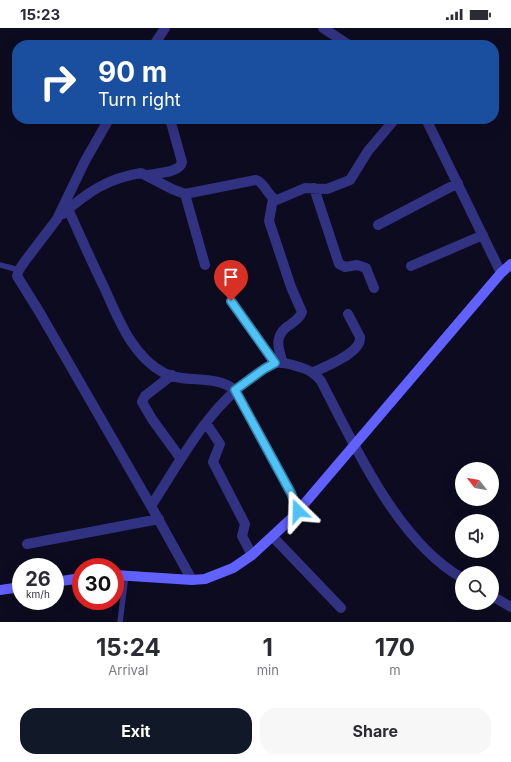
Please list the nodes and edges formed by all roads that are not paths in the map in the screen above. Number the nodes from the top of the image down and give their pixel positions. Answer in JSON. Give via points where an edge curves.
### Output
{"nodes":[{"id":1,"x":165,"y":28,"type":"edge"},
{"id":2,"x":323,"y":28,"type":"edge"},
{"id":3,"x":157,"y":40,"type":"edge"},
{"id":4,"x":341,"y":40,"type":"edge"},
{"id":5,"x":106,"y":124,"type":"edge"},
{"id":6,"x":171,"y":124,"type":"edge"},
{"id":7,"x":390,"y":124,"type":"edge"},
{"id":8,"x":428,"y":124,"type":"edge"},
{"id":9,"x":147,"y":175,"type":"junction"},
{"id":10,"x":458,"y":183,"type":"junction"},
{"id":11,"x":314,"y":188,"type":"junction"},
{"id":12,"x":185,"y":194,"type":"junction"},
{"id":13,"x":273,"y":199,"type":"junction"},
{"id":14,"x":68,"y":209,"type":"junction"},
{"id":15,"x":57,"y":219,"type":"junction"},
{"id":16,"x":378,"y":225,"type":"dead end"},
{"id":17,"x":483,"y":235,"type":"junction"},
{"id":18,"x":511,"y":264,"type":"edge"},
{"id":19,"x":0,"y":265,"type":"edge"},
{"id":20,"x":205,"y":265,"type":"dead end"},
{"id":21,"x":411,"y":266,"type":"dead end"},
{"id":22,"x":19,"y":270,"type":"junction"},
{"id":23,"x":501,"y":273,"type":"junction"},
{"id":24,"x":374,"y":288,"type":"dead end"},
{"id":25,"x":231,"y":301,"type":"dead end"},
{"id":26,"x":348,"y":314,"type":"dead end"},
{"id":27,"x":279,"y":363,"type":"junction"},
{"id":28,"x":314,"y":372,"type":"junction"},
{"id":29,"x":172,"y":375,"type":"junction"},
{"id":30,"x":235,"y":390,"type":"junction"},
{"id":31,"x":206,"y":423,"type":"junction"},
{"id":32,"x":355,"y":445,"type":"junction"},
{"id":33,"x":182,"y":459,"type":"junction"},
{"id":34,"x":151,"y":506,"type":"junction"},
{"id":35,"x":298,"y":511,"type":"junction"},
{"id":36,"x":158,"y":519,"type":"junction"},
{"id":37,"x":273,"y":537,"type":"junction"},
{"id":38,"x":27,"y":544,"type":"dead end"},
{"id":39,"x":252,"y":555,"type":"junction"},
{"id":40,"x":455,"y":573,"type":"edge"},
{"id":41,"x":126,"y":575,"type":"joint"},
{"id":42,"x":192,"y":580,"type":"junction"},
{"id":43,"x":12,"y":588,"type":"edge"},
{"id":44,"x":0,"y":590,"type":"edge"},
{"id":45,"x":499,"y":600,"type":"edge"},
{"id":46,"x":511,"y":607,"type":"edge"},
{"id":47,"x":342,"y":608,"type":"dead end"},
{"id":48,"x":120,"y":622,"type":"edge"}],
"edges":[{"from":1,"to":3,"type":"street"},
{"from":2,"to":4,"type":"street"},
{"from":5,"to":15,"type":"street"},
{"from":6,"to":9,"type":"street","via":[[182,162],[180,168]]},
{"from":7,"to":11,"type":"street","via":[[368,151],[350,180],[327,189]]},
{"from":8,"to":10,"type":"street"},
{"from":9,"to":12,"type":"street"},
{"from":9,"to":14,"type":"street","via":[[135,174],[102,184]]},
{"from":10,"to":16,"type":"street"},
{"from":10,"to":17,"type":"street"},
{"from":11,"to":13,"type":"street","via":[[305,188],[280,200]]},
{"from":11,"to":24,"type":"street","via":[[339,264],[345,267],[356,265],[366,268]]},
{"from":12,"to":13,"type":"street","via":[[256,180],[262,183]]},
{"from":12,"to":20,"type":"street"},
{"from":13,"to":27,"type":"street","via":[[269,221],[302,312],[279,336]]},
{"from":14,"to":15,"type":"street"},
{"from":14,"to":29,"type":"street","via":[[126,333],[152,366]]},
{"from":15,"to":22,"type":"street"},
{"from":17,"to":21,"type":"street"},
{"from":17,"to":23,"type":"street"},
{"from":18,"to":23,"type":"main road"},
{"from":19,"to":22,"type":"lane"},
{"from":22,"to":34,"type":"street","via":[[17,276],[20,282]]},
{"from":23,"to":32,"type":"main road"},
{"from":25,"to":27,"type":"street"},
{"from":26,"to":28,"type":"street","via":[[361,342],[347,355]]},
{"from":27,"to":28,"type":"street"},
{"from":27,"to":30,"type":"street","via":[[264,369]]},
{"from":28,"to":32,"type":"street"},
{"from":29,"to":30,"type":"street","via":[[226,384]]},
{"from":29,"to":33,"type":"street","via":[[145,396],[142,402]]},
{"from":30,"to":31,"type":"street","via":[[220,404]]},
{"from":30,"to":35,"type":"street","via":[[291,493]]},
{"from":31,"to":33,"type":"street"},
{"from":31,"to":39,"type":"street","via":[[220,444],[213,462],[245,524],[242,536]]},
{"from":32,"to":35,"type":"main road"},
{"from":32,"to":40,"type":"street","via":[[405,527],[425,550]]},
{"from":33,"to":34,"type":"street"},
{"from":34,"to":36,"type":"street"},
{"from":35,"to":37,"type":"main road"},
{"from":36,"to":38,"type":"street"},
{"from":36,"to":42,"type":"street"},
{"from":37,"to":39,"type":"main road"},
{"from":37,"to":47,"type":"street"},
{"from":39,"to":42,"type":"main road","via":[[220,574]]},
{"from":41,"to":42,"type":"main road"},
{"from":41,"to":48,"type":"lane"},
{"from":43,"to":44,"type":"main road"},
{"from":45,"to":46,"type":"street"}]}
